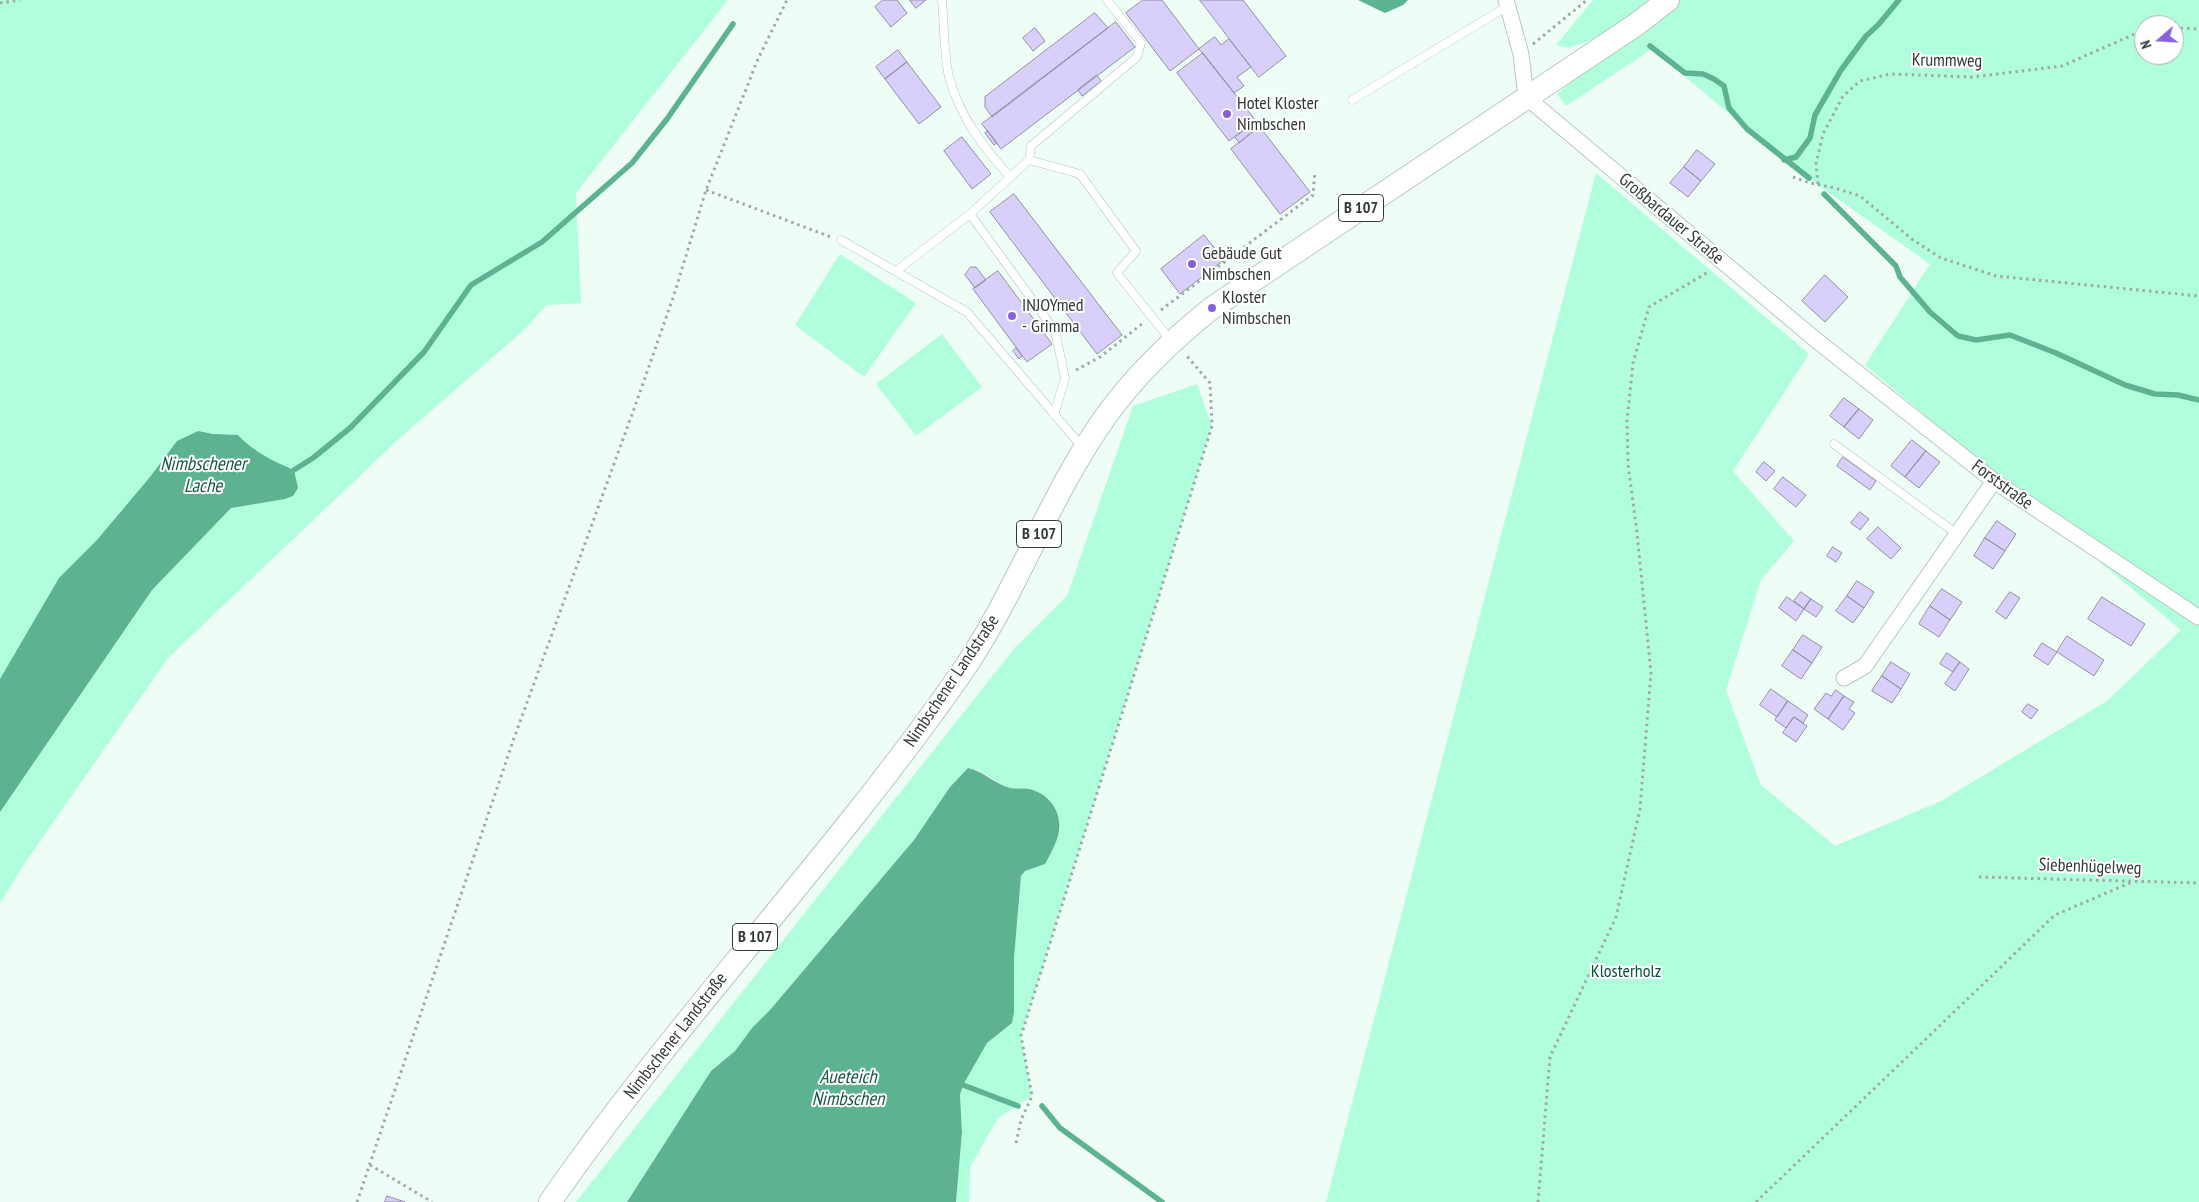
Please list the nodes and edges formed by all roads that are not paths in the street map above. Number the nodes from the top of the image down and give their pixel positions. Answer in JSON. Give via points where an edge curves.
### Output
{"nodes":[{"id":1,"x":942,"y":0,"type":"edge"},
{"id":2,"x":1107,"y":0,"type":"edge"},
{"id":3,"x":1668,"y":0,"type":"edge"},
{"id":4,"x":1507,"y":3,"type":"edge"},
{"id":5,"x":1526,"y":97,"type":"junction"},
{"id":6,"x":1352,"y":100,"type":"dead end"},
{"id":7,"x":1029,"y":160,"type":"junction"},
{"id":8,"x":1010,"y":177,"type":"junction"},
{"id":9,"x":970,"y":214,"type":"junction"},
{"id":10,"x":841,"y":240,"type":"road end"},
{"id":11,"x":896,"y":271,"type":"junction"},
{"id":12,"x":1816,"y":340,"type":"joint"},
{"id":13,"x":1171,"y":341,"type":"junction"},
{"id":14,"x":1054,"y":415,"type":"junction"},
{"id":15,"x":1834,"y":444,"type":"dead end"},
{"id":16,"x":1084,"y":450,"type":"junction"},
{"id":17,"x":1994,"y":481,"type":"junction"},
{"id":18,"x":1957,"y":534,"type":"junction"},
{"id":19,"x":2198,"y":617,"type":"dead end"},
{"id":20,"x":1844,"y":678,"type":"dead end"},
{"id":21,"x":550,"y":1202,"type":"edge"}],
"edges":[{"from":1,"to":8,"type":"lane","via":[[949,75],[960,106],[976,137]]},
{"from":2,"to":7,"type":"lane","via":[[1141,42],[1137,57],[1031,146]]},
{"from":3,"to":5,"type":"main road","name":"Nimbschener Landstraße","number":"B 107"},
{"from":4,"to":5,"type":"street","via":[[1521,54]]},
{"from":4,"to":6,"type":"lane"},
{"from":5,"to":12,"type":"street","name":"Großbardauer Straße"},
{"from":5,"to":13,"type":"main road","name":"Nimbschener Landstraße","number":"B 107","via":[[1212,308]]},
{"from":7,"to":8,"type":"lane"},
{"from":7,"to":13,"type":"lane","via":[[1080,174],[1136,251],[1117,273]]},
{"from":8,"to":9,"type":"lane"},
{"from":9,"to":11,"type":"lane"},
{"from":9,"to":14,"type":"lane","via":[[1054,332],[1065,378]]},
{"from":10,"to":11,"type":"lane"},
{"from":11,"to":14,"type":"lane","via":[[967,312]]},
{"from":12,"to":17,"type":"street","name":"Forststraße"},
{"from":13,"to":16,"type":"main road","name":"Nimbschener Landstraße","number":"B 107","via":[[1106,415]]},
{"from":14,"to":16,"type":"lane"},
{"from":15,"to":18,"type":"lane"},
{"from":16,"to":21,"type":"main road","name":"Nimbschener Landstraße","number":"B 107","via":[[995,619],[962,673],[887,774],[664,1048]]},
{"from":17,"to":18,"type":"street"},
{"from":17,"to":19,"type":"street","name":"Forststraße"},
{"from":18,"to":20,"type":"street","via":[[1865,666]]}]}
